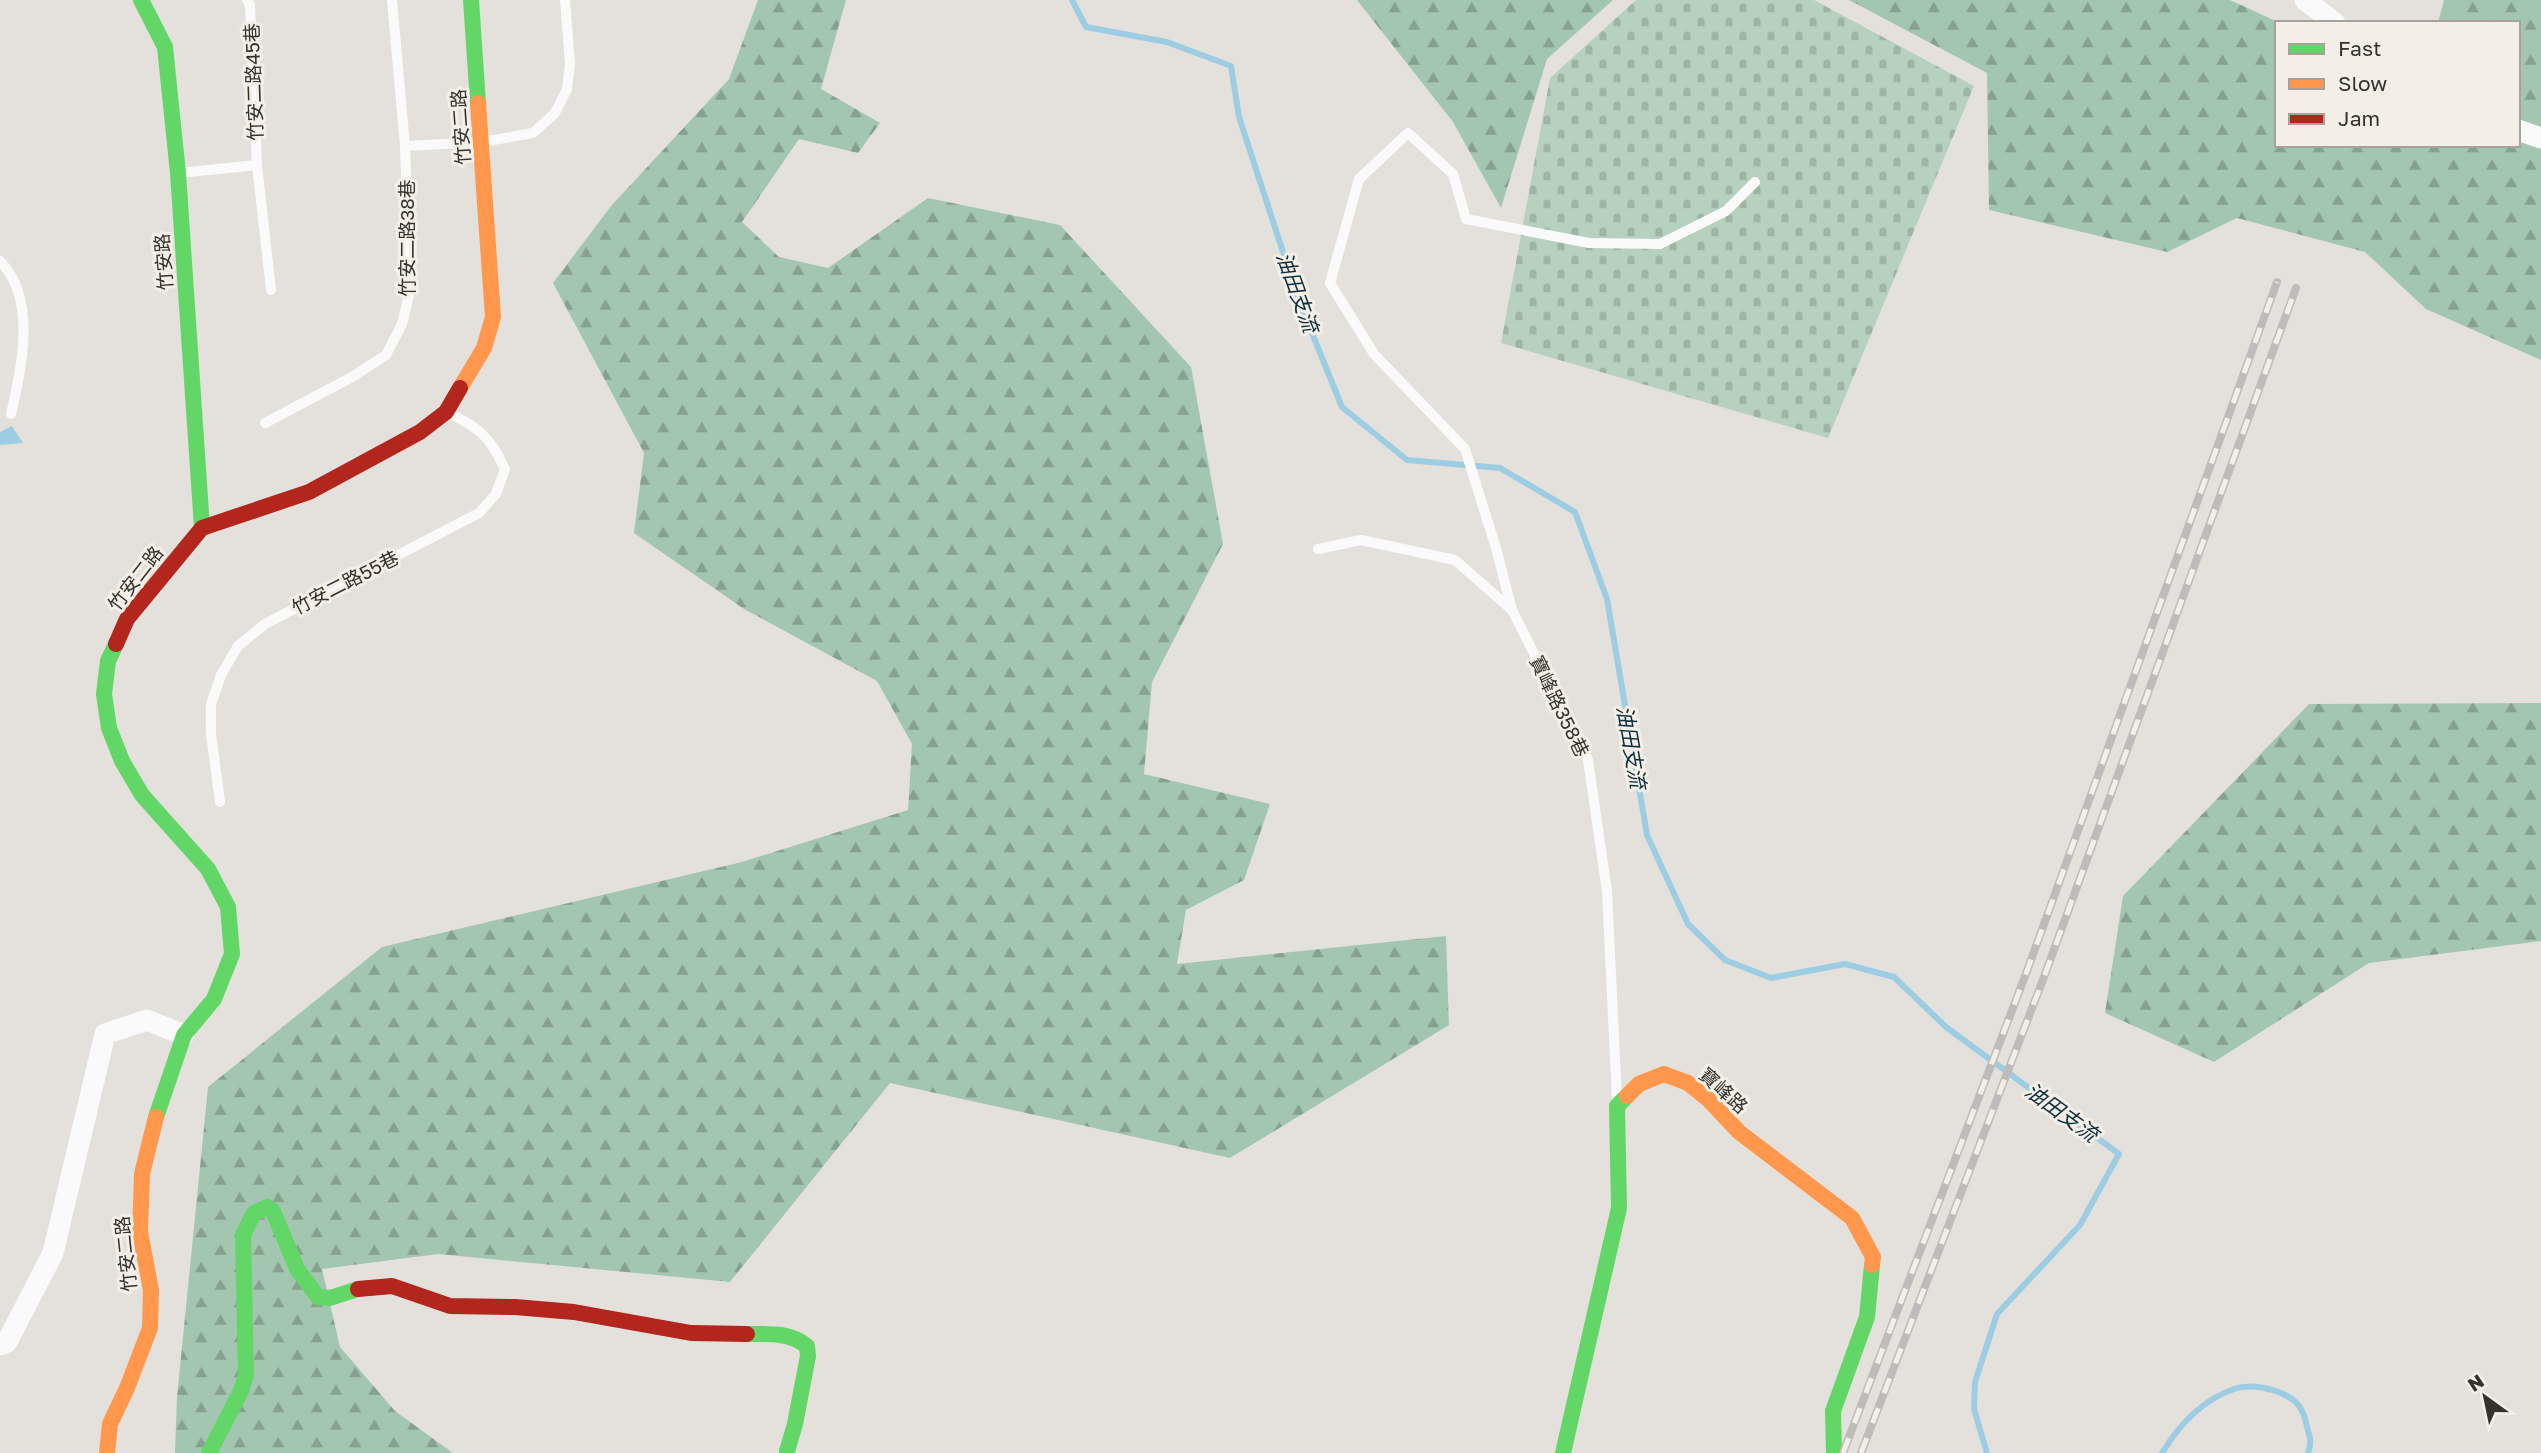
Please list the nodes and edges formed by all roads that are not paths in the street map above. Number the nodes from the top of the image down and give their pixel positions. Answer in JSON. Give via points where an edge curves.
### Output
{"nodes":[{"id":1,"x":141,"y":0,"type":"edge"},
{"id":2,"x":247,"y":0,"type":"edge"},
{"id":3,"x":392,"y":0,"type":"edge"},
{"id":4,"x":471,"y":0,"type":"edge"},
{"id":5,"x":565,"y":0,"type":"edge"},
{"id":6,"x":2305,"y":0,"type":"edge"},
{"id":7,"x":2332,"y":21,"type":"edge"},
{"id":8,"x":2520,"y":131,"type":"edge"},
{"id":9,"x":2541,"y":138,"type":"edge"},
{"id":10,"x":482,"y":142,"type":"junction"},
{"id":11,"x":405,"y":146,"type":"junction"},
{"id":12,"x":257,"y":165,"type":"junction"},
{"id":13,"x":178,"y":173,"type":"junction"},
{"id":14,"x":1755,"y":182,"type":"dead end"},
{"id":15,"x":0,"y":261,"type":"edge"},
{"id":16,"x":271,"y":290,"type":"dead end"},
{"id":17,"x":446,"y":411,"type":"junction"},
{"id":18,"x":11,"y":414,"type":"dead end"},
{"id":19,"x":265,"y":423,"type":"dead end"},
{"id":20,"x":202,"y":528,"type":"junction"},
{"id":21,"x":1318,"y":549,"type":"dead end"},
{"id":22,"x":1513,"y":610,"type":"junction"},
{"id":23,"x":220,"y":802,"type":"dead end"},
{"id":24,"x":184,"y":1035,"type":"junction"},
{"id":25,"x":1617,"y":1106,"type":"junction"},
{"id":26,"x":0,"y":1345,"type":"edge"},
{"id":27,"x":787,"y":1451,"type":"dead end"},
{"id":28,"x":107,"y":1453,"type":"edge"},
{"id":29,"x":209,"y":1453,"type":"edge"},
{"id":30,"x":1563,"y":1453,"type":"edge"},
{"id":31,"x":1835,"y":1453,"type":"edge"}],
"edges":[{"from":1,"to":13,"type":"street","name":"竹安路","via":[[165,47]]},
{"from":2,"to":12,"type":"lane","name":"竹安二路45巷"},
{"from":3,"to":11,"type":"lane","name":"竹安二路38巷"},
{"from":4,"to":10,"type":"street","name":"竹安二路"},
{"from":5,"to":10,"type":"lane","via":[[570,62],[567,89],[555,113],[533,133]]},
{"from":6,"to":7,"type":"street"},
{"from":8,"to":9,"type":"street"},
{"from":10,"to":11,"type":"lane"},
{"from":10,"to":17,"type":"street","name":"竹安二路","via":[[493,317],[484,348]]},
{"from":11,"to":19,"type":"lane","name":"竹安二路38巷","via":[[410,291],[402,324],[386,355]]},
{"from":12,"to":13,"type":"lane","name":"竹安二路45巷"},
{"from":12,"to":16,"type":"lane","name":"竹安二路45巷"},
{"from":13,"to":20,"type":"street","name":"竹安路"},
{"from":14,"to":22,"type":"lane","via":[[1726,211],[1660,244],[1589,243],[1466,219],[1453,174],[1408,133],[1359,179],[1330,283],[1374,354],[1465,449]]},
{"from":15,"to":18,"type":"lane","via":[[17,293],[24,322],[22,370]]},
{"from":17,"to":20,"type":"street","name":"竹安二路","via":[[419,432],[309,492]]},
{"from":17,"to":23,"type":"lane","name":"竹安二路55巷","via":[[476,426],[494,445],[505,469],[496,494],[479,513],[265,624],[238,646],[211,704]]},
{"from":20,"to":24,"type":"street","name":"竹安二路","via":[[127,619],[108,661],[104,694],[109,729],[122,761],[142,795],[208,869],[228,907],[232,954],[214,999]]},
{"from":21,"to":22,"type":"lane","name":"寶峰路358巷","via":[[1361,540],[1455,560]]},
{"from":22,"to":25,"type":"lane","name":"寶峰路358巷","via":[[1588,760],[1607,891]]},
{"from":24,"to":26,"type":"street","via":[[147,1020],[105,1034],[53,1253],[7,1342]]},
{"from":24,"to":28,"type":"street","name":"竹安二路","via":[[159,1102],[142,1174],[141,1233],[152,1290],[150,1328],[110,1424]]},
{"from":25,"to":30,"type":"street","via":[[1619,1208]]},
{"from":25,"to":31,"type":"street","name":"寶峰路","via":[[1639,1084],[1664,1074],[1688,1083],[1739,1132],[1852,1218],[1873,1258],[1867,1317],[1833,1411]]},
{"from":27,"to":29,"type":"street","via":[[808,1356],[807,1346],[798,1339],[780,1334],[691,1333],[574,1312],[450,1306],[392,1286],[317,1297],[267,1207],[252,1215],[243,1235],[246,1374]]}]}
